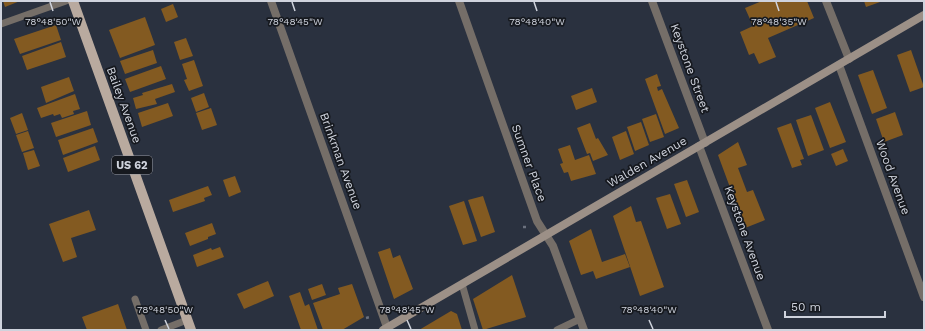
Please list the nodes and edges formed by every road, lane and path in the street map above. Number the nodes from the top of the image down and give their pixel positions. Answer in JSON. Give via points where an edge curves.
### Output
{"nodes":[{"id":1,"x":66,"y":1,"type":"edge"},
{"id":2,"x":73,"y":1,"type":"edge"},
{"id":3,"x":271,"y":1,"type":"edge"},
{"id":4,"x":459,"y":1,"type":"edge"},
{"id":5,"x":652,"y":1,"type":"edge"},
{"id":6,"x":826,"y":1,"type":"edge"},
{"id":7,"x":924,"y":15,"type":"edge"},
{"id":8,"x":1,"y":24,"type":"edge"},
{"id":9,"x":849,"y":59,"type":"junction"},
{"id":10,"x":839,"y":65,"type":"junction"},
{"id":11,"x":702,"y":144,"type":"junction"},
{"id":12,"x":546,"y":235,"type":"junction"},
{"id":13,"x":462,"y":284,"type":"junction"},
{"id":14,"x":924,"y":297,"type":"edge"},
{"id":15,"x":135,"y":299,"type":"dead end"},
{"id":16,"x":370,"y":317,"type":"dead end"},
{"id":17,"x":366,"y":318,"type":"dead end"},
{"id":18,"x":580,"y":319,"type":"junction"},
{"id":19,"x":187,"y":320,"type":"junction"},
{"id":20,"x":386,"y":329,"type":"edge"},
{"id":21,"x":146,"y":330,"type":"edge"},
{"id":22,"x":161,"y":330,"type":"edge"},
{"id":23,"x":191,"y":330,"type":"edge"},
{"id":24,"x":474,"y":330,"type":"edge"},
{"id":25,"x":557,"y":330,"type":"edge"},
{"id":26,"x":584,"y":330,"type":"edge"},
{"id":27,"x":768,"y":330,"type":"edge"}],
"edges":[{"from":1,"to":8,"type":"lane"},
{"from":2,"to":19,"type":"main road","name":"Bailey Avenue","number":"US 62"},
{"from":3,"to":20,"type":"street","name":"Brinkman Avenue"},
{"from":4,"to":12,"type":"street","name":"Sumner Place","via":[[537,221]]},
{"from":5,"to":11,"type":"street","name":"Keystone Street"},
{"from":6,"to":9,"type":"street"},
{"from":7,"to":9,"type":"main road","name":"Walden Avenue"},
{"from":9,"to":10,"type":"main road","name":"Walden Avenue"},
{"from":10,"to":11,"type":"main road","name":"Walden Avenue"},
{"from":10,"to":14,"type":"street","name":"Wood Avenue"},
{"from":11,"to":12,"type":"main road","name":"Walden Avenue"},
{"from":11,"to":27,"type":"street","name":"Keystone Avenue"},
{"from":12,"to":13,"type":"main road","name":"Walden Avenue"},
{"from":12,"to":18,"type":"street","name":"Sumner Place","via":[[553,246]]},
{"from":13,"to":20,"type":"main road","name":"Walden Avenue"},
{"from":13,"to":24,"type":"lane"},
{"from":15,"to":21,"type":"lane"},
{"from":16,"to":17,"type":"path"},
{"from":18,"to":25,"type":"lane"},
{"from":18,"to":26,"type":"street","name":"Sumner Place"},
{"from":19,"to":22,"type":"lane"},
{"from":19,"to":23,"type":"main road","name":"Bailey Avenue","number":"US 62"}]}
